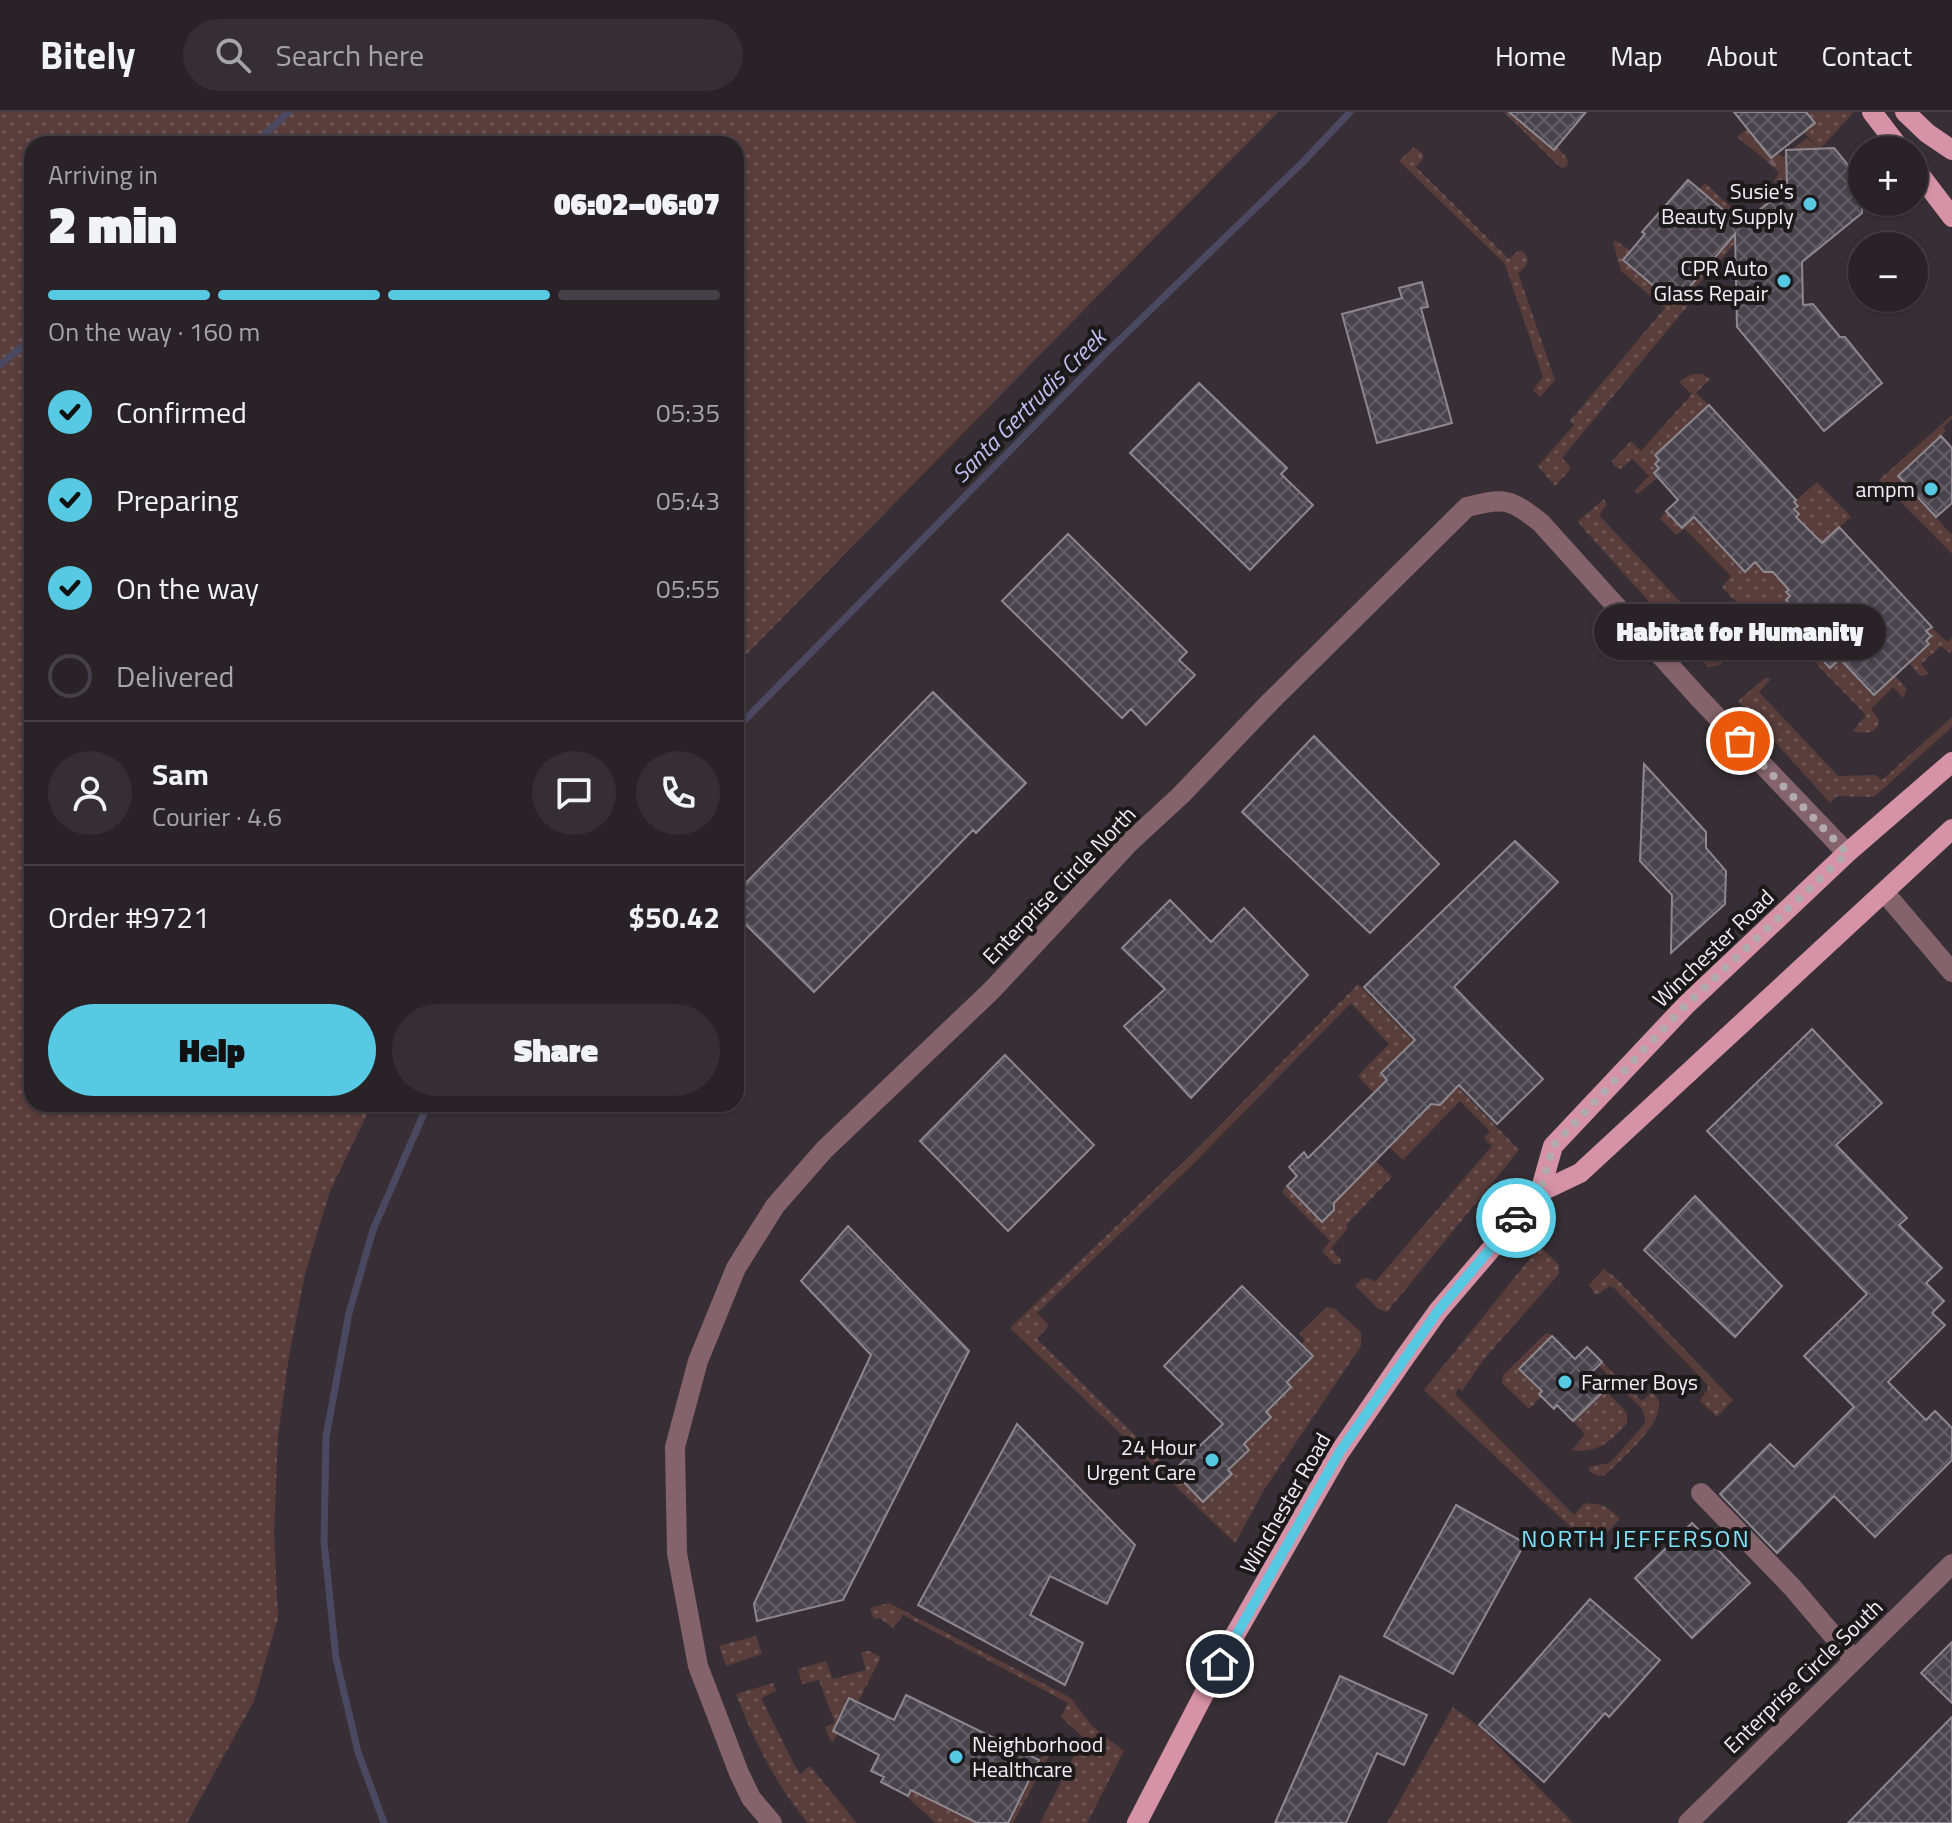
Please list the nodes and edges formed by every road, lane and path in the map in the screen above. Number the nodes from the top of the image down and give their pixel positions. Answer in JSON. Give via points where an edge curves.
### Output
{"nodes":[{"id":1,"x":1872,"y":112,"type":"edge"},
{"id":2,"x":1905,"y":112,"type":"edge"},
{"id":3,"x":1925,"y":112,"type":"edge"},
{"id":4,"x":1890,"y":136,"type":"edge"},
{"id":5,"x":1952,"y":148,"type":"edge"},
{"id":6,"x":1928,"y":185,"type":"edge"},
{"id":7,"x":1952,"y":217,"type":"edge"},
{"id":8,"x":1952,"y":762,"type":"edge"},
{"id":9,"x":1952,"y":829,"type":"edge"},
{"id":10,"x":1847,"y":853,"type":"junction"},
{"id":11,"x":1885,"y":893,"type":"junction"},
{"id":12,"x":1952,"y":972,"type":"edge"},
{"id":13,"x":1540,"y":1192,"type":"junction"},
{"id":14,"x":1701,"y":1493,"type":"dead end"},
{"id":15,"x":1952,"y":1564,"type":"edge"},
{"id":16,"x":1854,"y":1660,"type":"junction"},
{"id":17,"x":772,"y":1823,"type":"edge"},
{"id":18,"x":1137,"y":1823,"type":"edge"},
{"id":19,"x":1688,"y":1823,"type":"edge"}],
"edges":[{"from":1,"to":4,"type":"main road"},
{"from":2,"to":5,"type":"main road"},
{"from":3,"to":5,"type":"main road"},
{"from":6,"to":7,"type":"main road"},
{"from":8,"to":10,"type":"main road","name":"Winchester Road"},
{"from":9,"to":11,"type":"main road","name":"Winchester Road"},
{"from":10,"to":13,"type":"main road","name":"Winchester Road","via":[[1686,1005],[1553,1146]]},
{"from":10,"to":17,"type":"street","name":"Enterprise Circle North","via":[[1541,523],[1518,504],[1495,499],[1467,507],[1129,843],[992,990],[824,1150],[775,1206],[736,1268],[698,1361],[675,1447],[677,1553],[698,1666],[739,1773]]},
{"from":11,"to":12,"type":"street"},
{"from":11,"to":13,"type":"main road","name":"Winchester Road","via":[[1580,1173]]},
{"from":13,"to":18,"type":"main road","name":"Winchester Road","via":[[1438,1311],[1339,1453],[1232,1640]]},
{"from":14,"to":16,"type":"street"},
{"from":15,"to":16,"type":"street","name":"Enterprise Circle South"},
{"from":16,"to":19,"type":"street","name":"Enterprise Circle South"}]}
